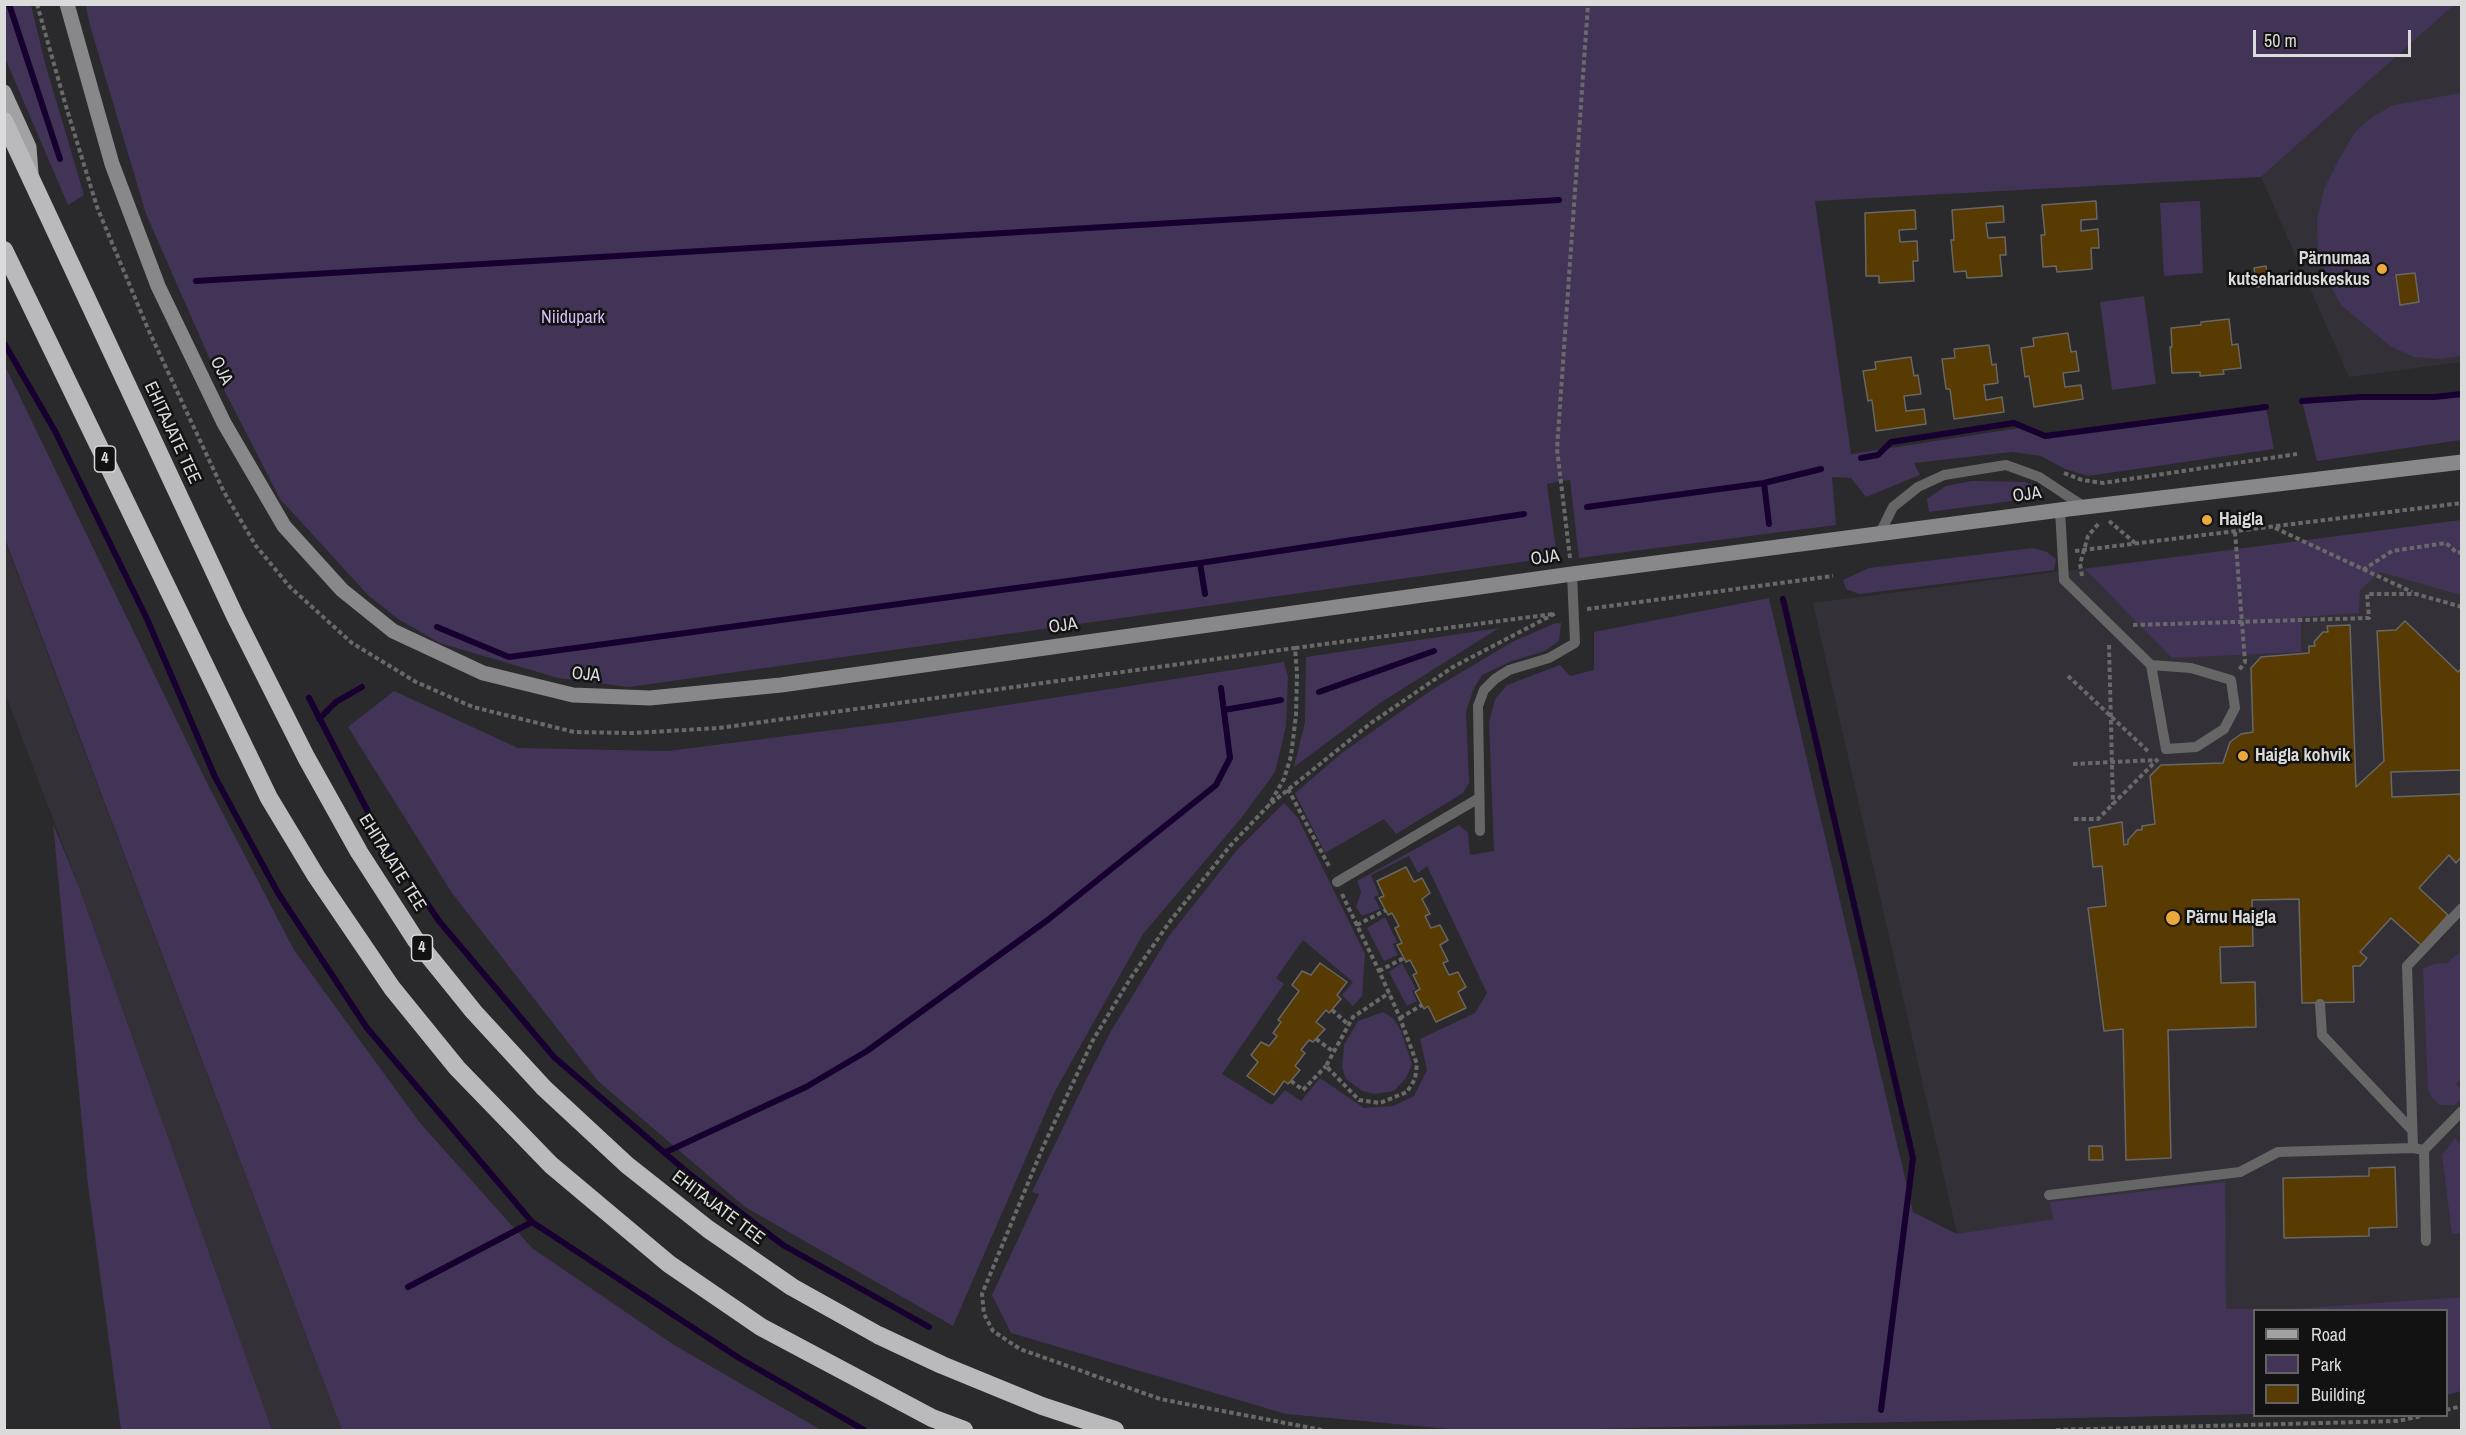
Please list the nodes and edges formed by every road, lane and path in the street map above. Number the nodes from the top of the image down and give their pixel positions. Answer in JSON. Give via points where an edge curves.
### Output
{"nodes":[{"id":1,"x":37,"y":4,"type":"edge"},
{"id":2,"x":67,"y":4,"type":"edge"},
{"id":3,"x":1588,"y":4,"type":"edge"},
{"id":4,"x":4,"y":92,"type":"edge"},
{"id":5,"x":4,"y":121,"type":"edge"},
{"id":6,"x":32,"y":185,"type":"junction"},
{"id":7,"x":4,"y":250,"type":"edge"},
{"id":8,"x":2297,"y":454,"type":"dead end"},
{"id":9,"x":2462,"y":462,"type":"edge"},
{"id":10,"x":2055,"y":470,"type":"dead end"},
{"id":11,"x":2462,"y":503,"type":"edge"},
{"id":12,"x":2087,"y":508,"type":"junction"},
{"id":13,"x":2060,"y":510,"type":"junction"},
{"id":14,"x":2274,"y":527,"type":"junction"},
{"id":15,"x":2235,"y":532,"type":"junction"},
{"id":16,"x":1879,"y":534,"type":"junction"},
{"id":17,"x":2136,"y":544,"type":"junction"},
{"id":18,"x":2084,"y":550,"type":"junction"},
{"id":19,"x":2063,"y":552,"type":"junction"},
{"id":20,"x":2462,"y":552,"type":"edge"},
{"id":21,"x":2363,"y":570,"type":"junction"},
{"id":22,"x":1572,"y":574,"type":"junction"},
{"id":23,"x":2082,"y":579,"type":"dead end"},
{"id":24,"x":2416,"y":594,"type":"junction"},
{"id":25,"x":2462,"y":607,"type":"edge"},
{"id":26,"x":1556,"y":613,"type":"dead end"},
{"id":27,"x":2243,"y":621,"type":"junction"},
{"id":28,"x":2109,"y":626,"type":"junction"},
{"id":29,"x":2151,"y":664,"type":"junction"},
{"id":30,"x":2068,"y":676,"type":"dead end"},
{"id":31,"x":2231,"y":680,"type":"junction"},
{"id":32,"x":2112,"y":716,"type":"junction"},
{"id":33,"x":2166,"y":749,"type":"junction"},
{"id":34,"x":2157,"y":760,"type":"junction"},
{"id":35,"x":2112,"y":762,"type":"junction"},
{"id":36,"x":2073,"y":764,"type":"dead end"},
{"id":37,"x":1288,"y":789,"type":"junction"},
{"id":38,"x":1479,"y":798,"type":"junction"},
{"id":39,"x":1269,"y":805,"type":"junction"},
{"id":40,"x":2113,"y":805,"type":"junction"},
{"id":41,"x":2074,"y":819,"type":"dead end"},
{"id":42,"x":1480,"y":831,"type":"dead end"},
{"id":43,"x":1337,"y":882,"type":"junction"},
{"id":44,"x":2462,"y":908,"type":"edge"},
{"id":45,"x":1386,"y":910,"type":"dead end"},
{"id":46,"x":1357,"y":925,"type":"junction"},
{"id":47,"x":1404,"y":958,"type":"dead end"},
{"id":48,"x":1379,"y":971,"type":"junction"},
{"id":49,"x":1389,"y":993,"type":"junction"},
{"id":50,"x":2320,"y":1004,"type":"dead end"},
{"id":51,"x":1422,"y":1005,"type":"dead end"},
{"id":52,"x":1332,"y":1010,"type":"dead end"},
{"id":53,"x":1400,"y":1018,"type":"junction"},
{"id":54,"x":1349,"y":1025,"type":"junction"},
{"id":55,"x":1316,"y":1039,"type":"dead end"},
{"id":56,"x":1334,"y":1052,"type":"junction"},
{"id":57,"x":1326,"y":1066,"type":"junction"},
{"id":58,"x":1291,"y":1081,"type":"dead end"},
{"id":59,"x":2462,"y":1111,"type":"edge"},
{"id":60,"x":2412,"y":1130,"type":"junction"},
{"id":61,"x":2418,"y":1149,"type":"junction"},
{"id":62,"x":2049,"y":1195,"type":"dead end"},
{"id":63,"x":2426,"y":1241,"type":"dead end"},
{"id":64,"x":2415,"y":1417,"type":"edge"},
{"id":65,"x":964,"y":1431,"type":"edge"},
{"id":66,"x":1115,"y":1431,"type":"edge"},
{"id":67,"x":1322,"y":1431,"type":"edge"},
{"id":68,"x":2056,"y":1431,"type":"edge"}],
"edges":[{"from":1,"to":39,"type":"path","via":[[97,207],[148,329],[224,492],[256,546],[290,587],[352,643],[416,682],[473,707],[574,732],[633,733],[719,728],[1295,648],[1296,715],[1291,756],[1284,779]]},
{"from":2,"to":22,"type":"street","name":"OJA","via":[[112,164],[158,286],[225,423],[284,526],[342,590],[393,631],[483,673],[573,695],[662,697],[781,686]]},
{"from":3,"to":22,"type":"path","via":[[1557,449]]},
{"from":4,"to":6,"type":"main road","via":[[29,147]]},
{"from":5,"to":6,"type":"highway","name":"EHITAJATE TEE","number":"4"},
{"from":6,"to":66,"type":"highway","name":"EHITAJATE TEE","number":"4","via":[[235,616],[306,757],[415,939],[474,1012],[544,1088],[627,1165],[708,1229],[792,1287],[942,1365]]},
{"from":7,"to":65,"type":"highway","number":"4","via":[[269,798],[316,876],[399,997],[458,1068],[551,1165],[669,1264],[761,1327],[932,1418]]},
{"from":8,"to":10,"type":"path","via":[[2103,483]]},
{"from":9,"to":12,"type":"street","name":"OJA"},
{"from":11,"to":14,"type":"path"},
{"from":12,"to":13,"type":"street","name":"OJA"},
{"from":12,"to":16,"type":"lane","via":[[2039,477],[2006,465],[1944,475],[1918,487],[1893,507]]},
{"from":13,"to":16,"type":"street","name":"OJA"},
{"from":13,"to":19,"type":"lane"},
{"from":14,"to":15,"type":"path"},
{"from":14,"to":21,"type":"path"},
{"from":15,"to":17,"type":"path"},
{"from":15,"to":27,"type":"path"},
{"from":16,"to":22,"type":"street","name":"OJA"},
{"from":17,"to":18,"type":"path"},
{"from":17,"to":18,"type":"path","via":[[2109,520],[2097,524]]},
{"from":18,"to":19,"type":"path"},
{"from":18,"to":23,"type":"path","via":[[2080,564]]},
{"from":19,"to":28,"type":"lane","via":[[2064,580]]},
{"from":20,"to":21,"type":"path","via":[[2457,553],[2446,543],[2392,551]]},
{"from":21,"to":24,"type":"path"},
{"from":22,"to":38,"type":"lane","via":[[1575,643],[1549,658],[1509,670],[1484,690],[1478,706]]},
{"from":24,"to":25,"type":"path"},
{"from":24,"to":27,"type":"path","via":[[2367,594],[2369,618]]},
{"from":26,"to":37,"type":"path","via":[[1453,667],[1371,723]]},
{"from":27,"to":28,"type":"path"},
{"from":27,"to":31,"type":"path","via":[[2245,662]]},
{"from":28,"to":29,"type":"lane"},
{"from":28,"to":32,"type":"path"},
{"from":29,"to":31,"type":"lane","via":[[2191,668]]},
{"from":29,"to":33,"type":"lane"},
{"from":30,"to":32,"type":"path"},
{"from":31,"to":33,"type":"lane","via":[[2235,708],[2224,729],[2196,747]]},
{"from":32,"to":34,"type":"path"},
{"from":32,"to":35,"type":"path"},
{"from":33,"to":34,"type":"path"},
{"from":34,"to":35,"type":"path"},
{"from":34,"to":40,"type":"path"},
{"from":35,"to":36,"type":"path"},
{"from":35,"to":40,"type":"path"},
{"from":37,"to":39,"type":"path"},
{"from":37,"to":43,"type":"path"},
{"from":38,"to":42,"type":"lane"},
{"from":38,"to":43,"type":"lane"},
{"from":39,"to":67,"type":"path","via":[[1230,846],[1171,920],[1093,1040],[982,1294],[984,1314],[993,1331],[1020,1349],[1160,1399]]},
{"from":40,"to":41,"type":"path","via":[[2098,819]]},
{"from":43,"to":46,"type":"path"},
{"from":44,"to":60,"type":"lane","via":[[2407,966]]},
{"from":45,"to":46,"type":"path"},
{"from":46,"to":48,"type":"path"},
{"from":47,"to":48,"type":"path"},
{"from":48,"to":49,"type":"path"},
{"from":49,"to":53,"type":"path"},
{"from":49,"to":54,"type":"path","via":[[1353,1017]]},
{"from":50,"to":60,"type":"lane","via":[[2322,1035]]},
{"from":51,"to":53,"type":"path"},
{"from":52,"to":54,"type":"path"},
{"from":53,"to":57,"type":"path","via":[[1417,1064],[1415,1079],[1407,1092],[1380,1102],[1359,1100]]},
{"from":54,"to":56,"type":"path"},
{"from":55,"to":56,"type":"path"},
{"from":56,"to":57,"type":"path"},
{"from":57,"to":58,"type":"path","via":[[1303,1090]]},
{"from":59,"to":61,"type":"lane"},
{"from":60,"to":61,"type":"lane"},
{"from":61,"to":62,"type":"lane","via":[[2278,1152],[2241,1172]]},
{"from":61,"to":63,"type":"lane"},
{"from":64,"to":68,"type":"path"}]}
